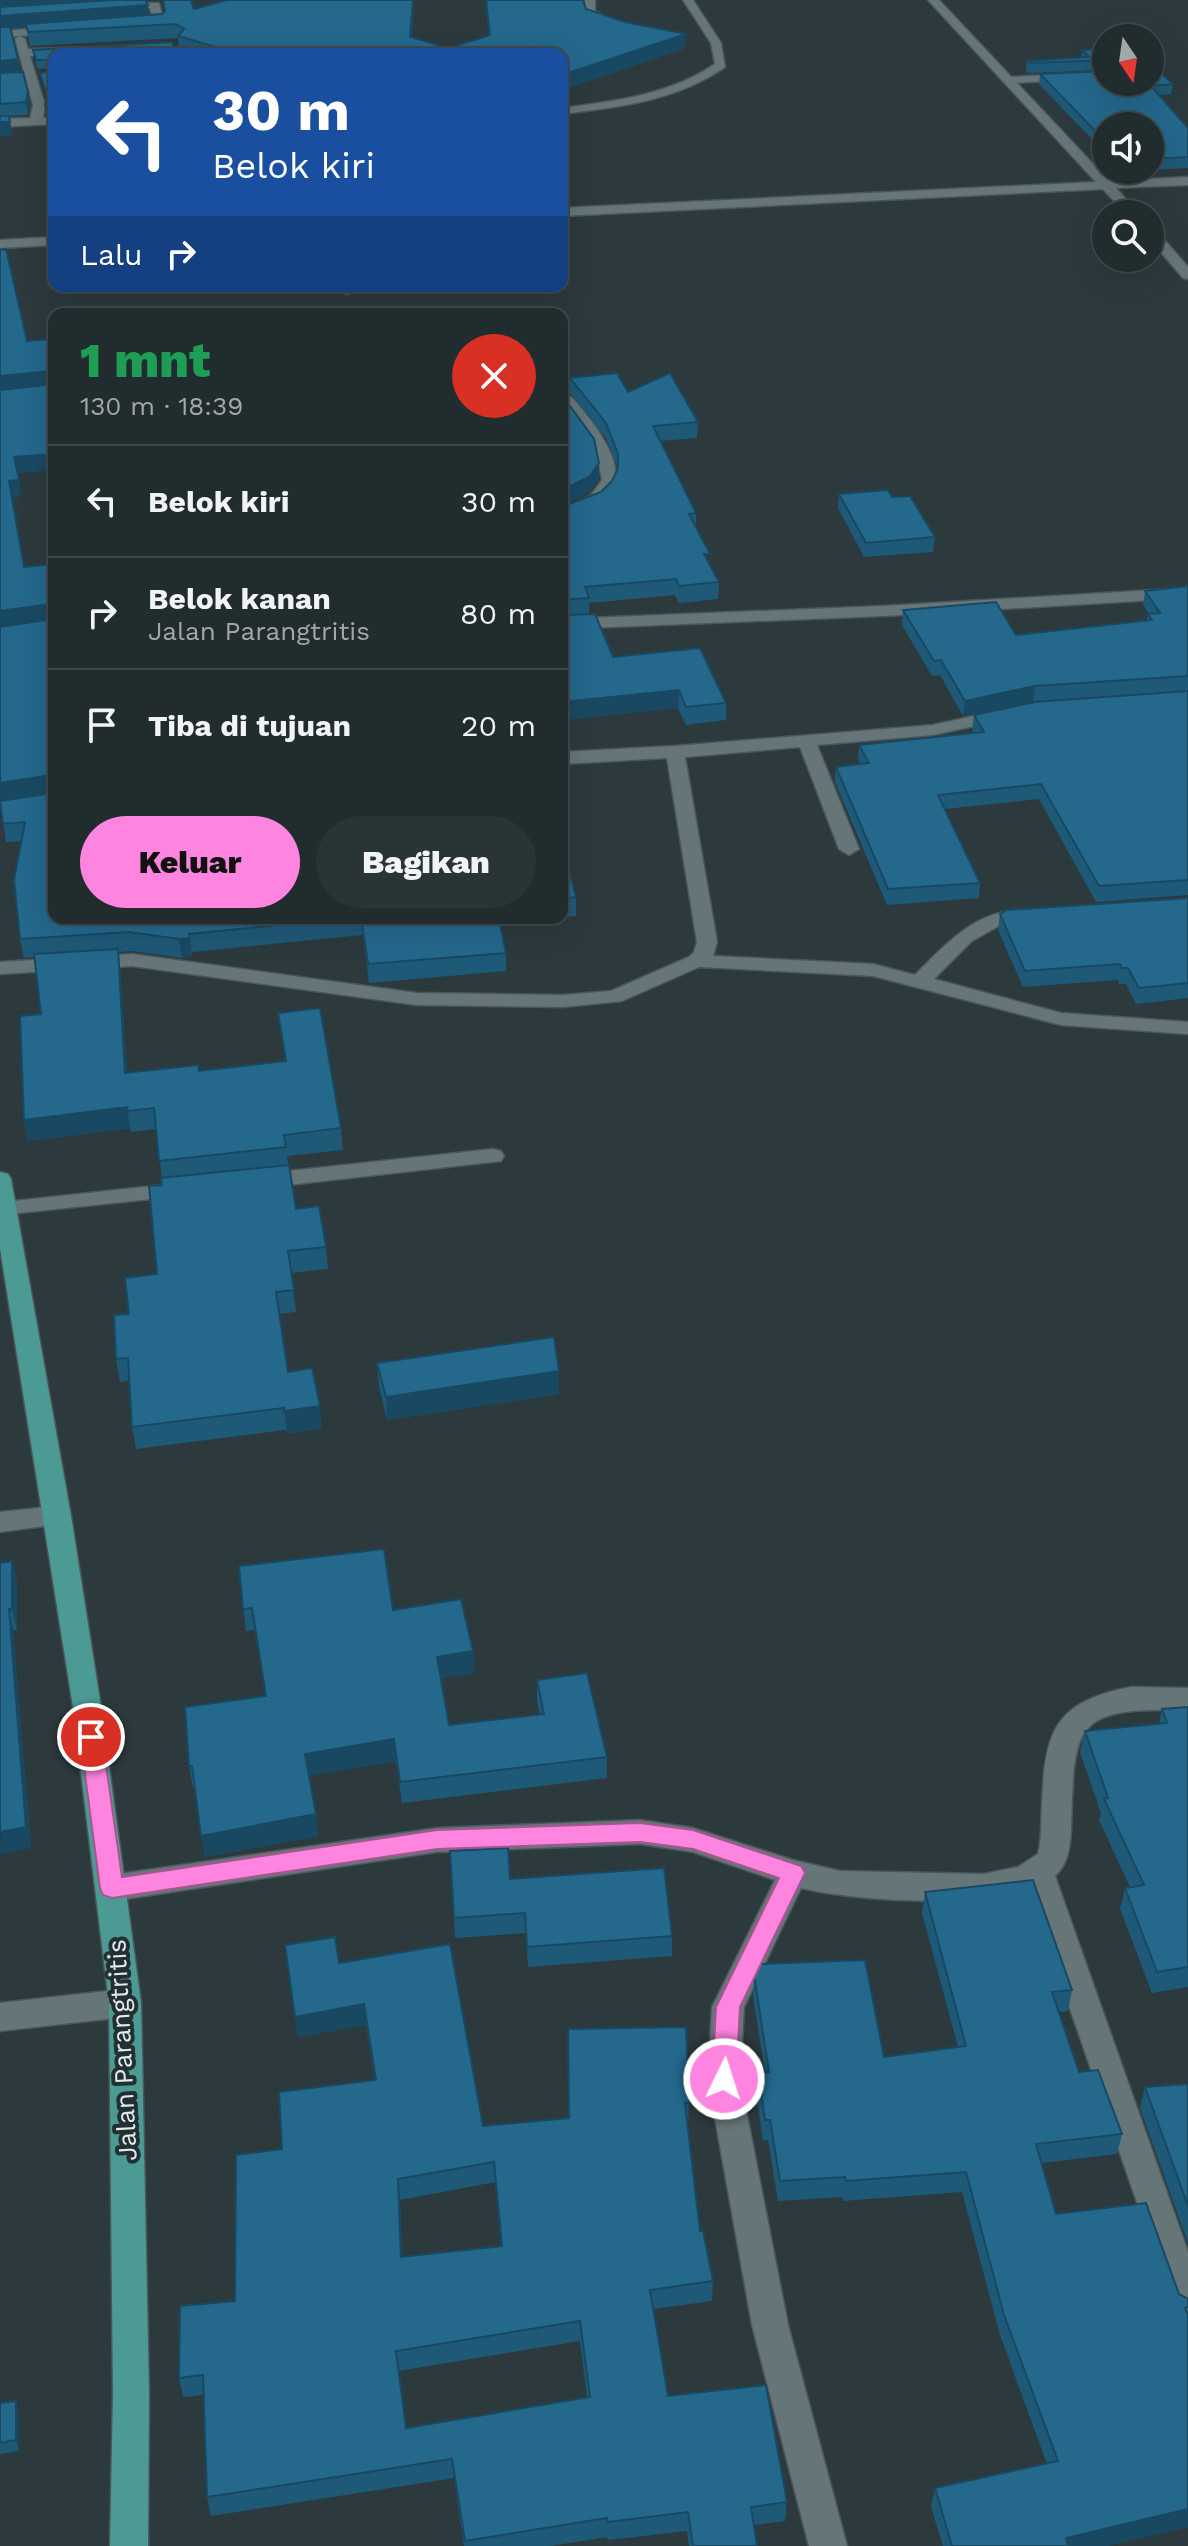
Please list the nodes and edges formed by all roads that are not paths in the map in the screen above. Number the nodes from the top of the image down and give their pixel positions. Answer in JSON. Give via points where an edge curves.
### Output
{"nodes":[{"id":1,"x":590,"y":0,"type":"edge"},
{"id":2,"x":688,"y":0,"type":"edge"},
{"id":3,"x":933,"y":0,"type":"edge"},
{"id":4,"x":96,"y":7,"type":"edge"},
{"id":5,"x":123,"y":27,"type":"edge"},
{"id":6,"x":78,"y":29,"type":"edge"},
{"id":7,"x":629,"y":31,"type":"edge"},
{"id":8,"x":18,"y":33,"type":"junction"},
{"id":9,"x":0,"y":34,"type":"edge"},
{"id":10,"x":48,"y":51,"type":"edge"},
{"id":11,"x":23,"y":53,"type":"junction"},
{"id":12,"x":33,"y":76,"type":"junction"},
{"id":13,"x":1092,"y":76,"type":"edge"},
{"id":14,"x":15,"y":79,"type":"edge"},
{"id":15,"x":1009,"y":80,"type":"junction"},
{"id":16,"x":568,"y":110,"type":"edge"},
{"id":17,"x":48,"y":121,"type":"edge"},
{"id":18,"x":33,"y":122,"type":"junction"},
{"id":19,"x":0,"y":123,"type":"edge"},
{"id":20,"x":1188,"y":181,"type":"edge"},
{"id":21,"x":1107,"y":185,"type":"junction"},
{"id":22,"x":1120,"y":200,"type":"edge"},
{"id":23,"x":568,"y":212,"type":"edge"},
{"id":24,"x":48,"y":241,"type":"edge"},
{"id":25,"x":0,"y":244,"type":"edge"},
{"id":26,"x":1164,"y":248,"type":"edge"},
{"id":27,"x":1188,"y":275,"type":"edge"},
{"id":28,"x":568,"y":402,"type":"edge"},
{"id":29,"x":568,"y":513,"type":"edge"},
{"id":30,"x":1188,"y":593,"type":"edge"},
{"id":31,"x":568,"y":624,"type":"edge"},
{"id":32,"x":1020,"y":711,"type":"edge"},
{"id":33,"x":806,"y":740,"type":"junction"},
{"id":34,"x":675,"y":752,"type":"junction"},
{"id":35,"x":568,"y":758,"type":"edge"},
{"id":36,"x":849,"y":849,"type":"dead end"},
{"id":37,"x":1046,"y":914,"type":"edge"},
{"id":38,"x":696,"y":961,"type":"junction"},
{"id":39,"x":0,"y":968,"type":"edge"},
{"id":40,"x":919,"y":982,"type":"junction"},
{"id":41,"x":1188,"y":1028,"type":"edge"},
{"id":42,"x":493,"y":1156,"type":"dead end"},
{"id":43,"x":0,"y":1179,"type":"edge"},
{"id":44,"x":241,"y":1183,"type":"edge"},
{"id":45,"x":210,"y":1187,"type":"edge"},
{"id":46,"x":5,"y":1209,"type":"junction"},
{"id":47,"x":58,"y":1516,"type":"junction"},
{"id":48,"x":0,"y":1522,"type":"edge"},
{"id":49,"x":1188,"y":1699,"type":"edge"},
{"id":50,"x":1038,"y":1872,"type":"junction"},
{"id":51,"x":793,"y":1873,"type":"junction"},
{"id":52,"x":112,"y":1888,"type":"junction"},
{"id":53,"x":125,"y":2003,"type":"junction"},
{"id":54,"x":0,"y":2017,"type":"edge"},
{"id":55,"x":1188,"y":2301,"type":"edge"},
{"id":56,"x":129,"y":2546,"type":"edge"},
{"id":57,"x":828,"y":2546,"type":"edge"}],
"edges":[{"from":1,"to":7,"type":"street","via":[[596,17]]},
{"from":2,"to":16,"type":"street","via":[[716,43],[721,65],[703,80],[658,94]]},
{"from":3,"to":15,"type":"street"},
{"from":4,"to":5,"type":"street","via":[[155,5],[158,24]]},
{"from":6,"to":8,"type":"street"},
{"from":8,"to":9,"type":"street"},
{"from":8,"to":11,"type":"street"},
{"from":10,"to":11,"type":"street"},
{"from":11,"to":12,"type":"street"},
{"from":12,"to":14,"type":"street"},
{"from":12,"to":18,"type":"street","via":[[39,105]]},
{"from":13,"to":15,"type":"street"},
{"from":15,"to":21,"type":"street"},
{"from":17,"to":18,"type":"street"},
{"from":18,"to":19,"type":"street"},
{"from":20,"to":21,"type":"street"},
{"from":21,"to":22,"type":"street"},
{"from":21,"to":23,"type":"street"},
{"from":24,"to":25,"type":"street"},
{"from":26,"to":27,"type":"street"},
{"from":28,"to":29,"type":"street","via":[[604,453],[610,479],[608,488]]},
{"from":30,"to":31,"type":"street"},
{"from":32,"to":33,"type":"street","via":[[933,730]]},
{"from":33,"to":34,"type":"street"},
{"from":33,"to":36,"type":"street"},
{"from":34,"to":35,"type":"street"},
{"from":34,"to":38,"type":"street","via":[[707,942]]},
{"from":37,"to":40,"type":"street","via":[[999,917],[965,937]]},
{"from":38,"to":39,"type":"street","via":[[615,997],[563,1001],[417,999],[132,960]]},
{"from":38,"to":40,"type":"street","via":[[873,970]]},
{"from":40,"to":41,"type":"street","via":[[1061,1019]]},
{"from":42,"to":44,"type":"street"},
{"from":43,"to":46,"type":"main road","name":"Jalan Parangtritis"},
{"from":45,"to":46,"type":"street"},
{"from":46,"to":47,"type":"main road","name":"Jalan Parangtritis"},
{"from":47,"to":48,"type":"street"},
{"from":47,"to":52,"type":"main road","name":"Jalan Parangtritis"},
{"from":49,"to":50,"type":"street","via":[[1106,1703],[1086,1712],[1070,1729],[1058,1759],[1055,1846],[1051,1861]]},
{"from":50,"to":51,"type":"street","via":[[984,1887],[840,1884]]},
{"from":50,"to":55,"type":"street"},
{"from":51,"to":52,"type":"street","via":[[693,1840],[640,1832],[437,1840]]},
{"from":51,"to":57,"type":"street","via":[[728,2007],[724,2079],[770,2325]]},
{"from":52,"to":53,"type":"main road","name":"Jalan Parangtritis"},
{"from":53,"to":54,"type":"street"},
{"from":53,"to":56,"type":"main road","name":"Jalan Parangtritis"}]}
